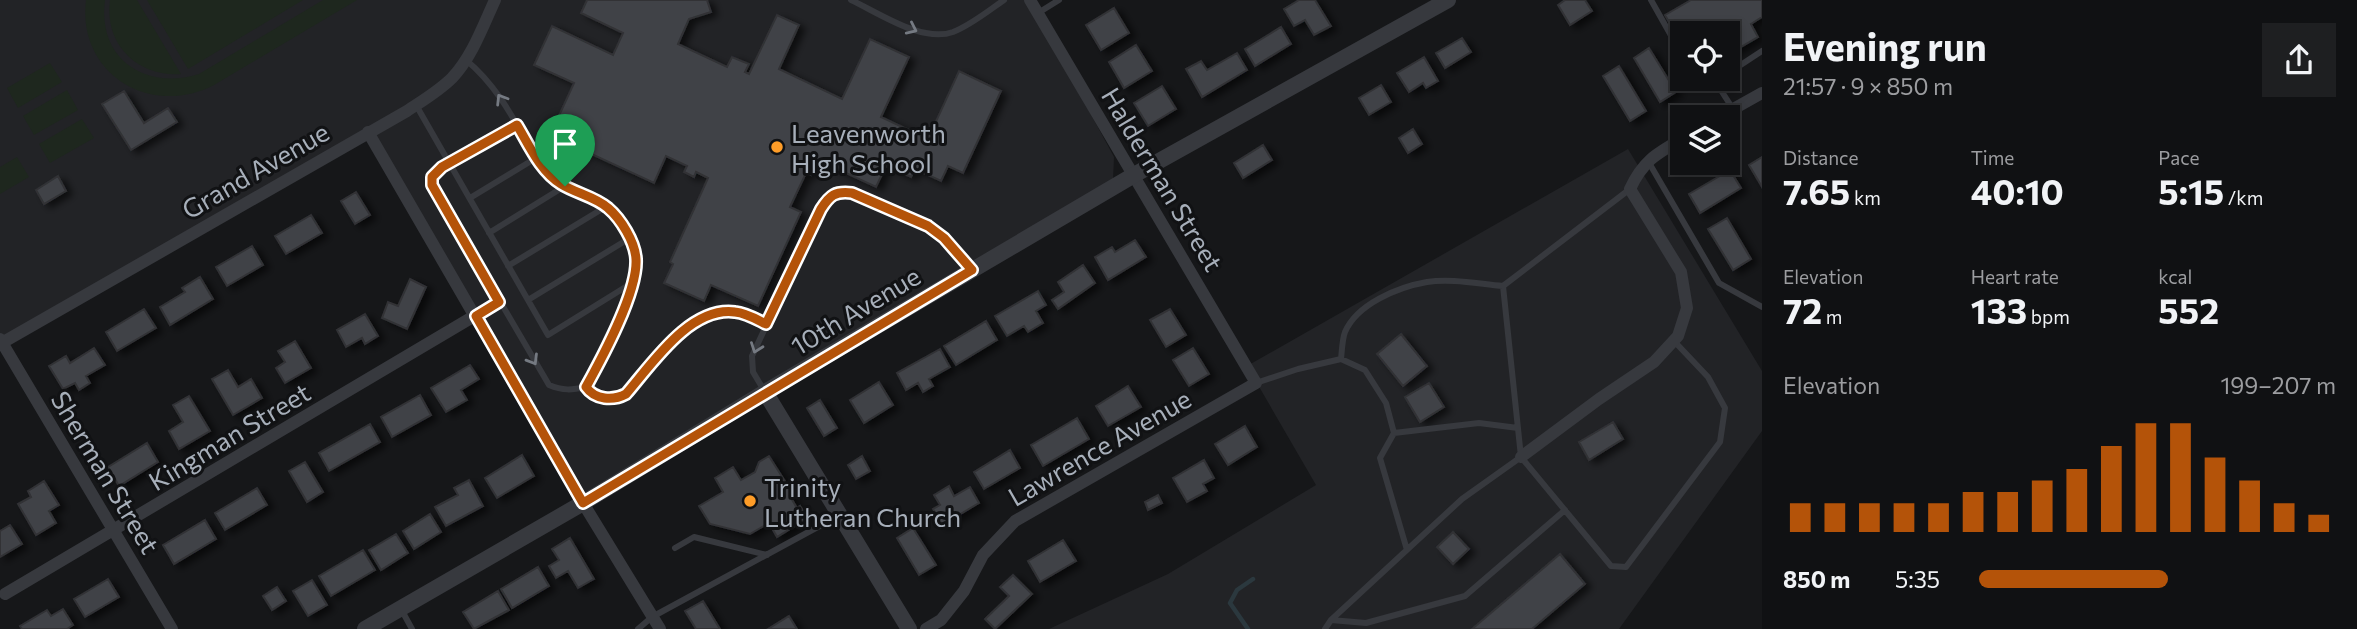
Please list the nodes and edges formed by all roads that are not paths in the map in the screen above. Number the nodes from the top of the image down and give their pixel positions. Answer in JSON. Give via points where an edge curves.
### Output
{"nodes":[{"id":1,"x":495,"y":0,"type":"edge"},
{"id":2,"x":851,"y":0,"type":"edge"},
{"id":3,"x":1004,"y":0,"type":"edge"},
{"id":4,"x":1030,"y":0,"type":"edge"},
{"id":5,"x":1059,"y":0,"type":"edge"},
{"id":6,"x":1448,"y":0,"type":"edge"},
{"id":7,"x":1651,"y":0,"type":"edge"},
{"id":8,"x":1038,"y":13,"type":"junction"},
{"id":9,"x":1670,"y":34,"type":"edge"},
{"id":10,"x":1762,"y":51,"type":"edge"},
{"id":11,"x":466,"y":60,"type":"junction"},
{"id":12,"x":1740,"y":65,"type":"edge"},
{"id":13,"x":1762,"y":93,"type":"edge"},
{"id":14,"x":416,"y":105,"type":"junction"},
{"id":15,"x":1740,"y":105,"type":"edge"},
{"id":16,"x":517,"y":125,"type":"junction"},
{"id":17,"x":368,"y":132,"type":"junction"},
{"id":18,"x":1670,"y":146,"type":"edge"},
{"id":19,"x":536,"y":158,"type":"junction"},
{"id":20,"x":1647,"y":160,"type":"junction"},
{"id":21,"x":450,"y":164,"type":"junction"},
{"id":22,"x":1134,"y":175,"type":"junction"},
{"id":23,"x":565,"y":186,"type":"junction"},
{"id":24,"x":1630,"y":189,"type":"junction"},
{"id":25,"x":470,"y":198,"type":"junction"},
{"id":26,"x":607,"y":206,"type":"junction"},
{"id":27,"x":489,"y":233,"type":"junction"},
{"id":28,"x":629,"y":238,"type":"junction"},
{"id":29,"x":508,"y":266,"type":"junction"},
{"id":30,"x":972,"y":270,"type":"junction"},
{"id":31,"x":632,"y":284,"type":"junction"},
{"id":32,"x":1503,"y":286,"type":"junction"},
{"id":33,"x":528,"y":300,"type":"junction"},
{"id":34,"x":499,"y":302,"type":"junction"},
{"id":35,"x":1762,"y":307,"type":"edge"},
{"id":36,"x":476,"y":316,"type":"junction"},
{"id":37,"x":766,"y":324,"type":"junction"},
{"id":38,"x":1673,"y":341,"type":"junction"},
{"id":39,"x":1,"y":342,"type":"edge"},
{"id":40,"x":1341,"y":359,"type":"junction"},
{"id":41,"x":1256,"y":383,"type":"junction"},
{"id":42,"x":586,"y":387,"type":"junction"},
{"id":43,"x":765,"y":392,"type":"junction"},
{"id":44,"x":1518,"y":428,"type":"junction"},
{"id":45,"x":1394,"y":433,"type":"junction"},
{"id":46,"x":1521,"y":457,"type":"junction"},
{"id":47,"x":583,"y":503,"type":"junction"},
{"id":48,"x":1565,"y":510,"type":"junction"},
{"id":49,"x":840,"y":515,"type":"junction"},
{"id":50,"x":115,"y":531,"type":"junction"},
{"id":51,"x":675,"y":548,"type":"dead end"},
{"id":52,"x":1407,"y":550,"type":"junction"},
{"id":53,"x":767,"y":555,"type":"junction"},
{"id":54,"x":5,"y":594,"type":"dead end"},
{"id":55,"x":401,"y":608,"type":"junction"},
{"id":56,"x":652,"y":617,"type":"junction"},
{"id":57,"x":1331,"y":620,"type":"junction"},
{"id":58,"x":172,"y":629,"type":"edge"},
{"id":59,"x":365,"y":629,"type":"edge"},
{"id":60,"x":412,"y":629,"type":"edge"},
{"id":61,"x":638,"y":629,"type":"edge"},
{"id":62,"x":660,"y":629,"type":"edge"},
{"id":63,"x":909,"y":629,"type":"edge"},
{"id":64,"x":926,"y":629,"type":"edge"},
{"id":65,"x":1325,"y":629,"type":"edge"}],
"edges":[{"from":1,"to":11,"type":"street","name":"Grand Avenue"},
{"from":2,"to":3,"type":"lane","one_way":true,"via":[[923,34],[939,35],[971,22]]},
{"from":4,"to":8,"type":"street","name":"Halderman Street"},
{"from":5,"to":8,"type":"lane"},
{"from":6,"to":22,"type":"street","name":"10th Avenue"},
{"from":7,"to":9,"type":"lane"},
{"from":8,"to":22,"type":"street","name":"Halderman Street"},
{"from":10,"to":12,"type":"lane"},
{"from":11,"to":14,"type":"street","name":"Grand Avenue"},
{"from":16,"to":11,"type":"lane","one_way":true,"via":[[498,92]]},
{"from":13,"to":15,"type":"street"},
{"from":14,"to":17,"type":"street","name":"Grand Avenue"},
{"from":14,"to":21,"type":"lane"},
{"from":16,"to":19,"type":"lane"},
{"from":16,"to":21,"type":"lane"},
{"from":17,"to":36,"type":"street"},
{"from":17,"to":39,"type":"street","name":"Grand Avenue"},
{"from":18,"to":20,"type":"street"},
{"from":19,"to":23,"type":"lane"},
{"from":19,"to":25,"type":"lane"},
{"from":20,"to":24,"type":"street"},
{"from":20,"to":35,"type":"lane","via":[[1719,283]]},
{"from":21,"to":25,"type":"lane"},
{"from":21,"to":34,"type":"lane","via":[[432,177],[432,185]]},
{"from":22,"to":30,"type":"street","name":"10th Avenue"},
{"from":22,"to":41,"type":"street","name":"Halderman Street"},
{"from":23,"to":26,"type":"lane"},
{"from":23,"to":27,"type":"lane"},
{"from":24,"to":32,"type":"lane"},
{"from":24,"to":38,"type":"street","via":[[1681,272],[1687,308]]},
{"from":25,"to":27,"type":"lane"},
{"from":26,"to":28,"type":"lane"},
{"from":26,"to":29,"type":"lane"},
{"from":27,"to":29,"type":"lane"},
{"from":28,"to":31,"type":"lane","via":[[636,259]]},
{"from":28,"to":33,"type":"lane"},
{"from":29,"to":33,"type":"lane"},
{"from":30,"to":37,"type":"lane","via":[[928,226],[852,193],[839,192],[821,209]]},
{"from":30,"to":43,"type":"street","name":"10th Avenue"},
{"from":31,"to":33,"type":"lane","via":[[548,335]]},
{"from":31,"to":42,"type":"lane","via":[[620,320]]},
{"from":32,"to":40,"type":"lane","via":[[1428,282],[1402,289],[1357,316],[1345,333]]},
{"from":32,"to":44,"type":"lane"},
{"from":34,"to":36,"type":"lane"},
{"from":34,"to":42,"type":"lane","one_way":true,"via":[[549,385],[572,390]]},
{"from":36,"to":47,"type":"street"},
{"from":36,"to":50,"type":"street","name":"Kingman Street"},
{"from":37,"to":42,"type":"lane","via":[[734,311],[714,313],[684,328],[626,394],[603,398]]},
{"from":37,"to":43,"type":"lane","one_way":true,"via":[[752,356],[753,372]]},
{"from":38,"to":46,"type":"street","via":[[1654,362]]},
{"from":38,"to":48,"type":"lane","via":[[1708,377],[1725,408],[1720,442],[1626,567],[1611,566]]},
{"from":39,"to":50,"type":"street","name":"Sherman Street"},
{"from":40,"to":41,"type":"lane"},
{"from":40,"to":45,"type":"lane","via":[[1365,370],[1386,403]]},
{"from":41,"to":64,"type":"street","name":"Lawrence Avenue","via":[[1015,521],[983,555],[964,591],[941,620]]},
{"from":43,"to":47,"type":"street","name":"10th Avenue"},
{"from":43,"to":49,"type":"street"},
{"from":44,"to":45,"type":"lane","via":[[1479,423]]},
{"from":44,"to":46,"type":"lane"},
{"from":45,"to":52,"type":"lane","via":[[1380,458]]},
{"from":46,"to":48,"type":"lane"},
{"from":46,"to":52,"type":"lane","via":[[1462,499]]},
{"from":47,"to":55,"type":"street","name":"10th Avenue"},
{"from":47,"to":56,"type":"street"},
{"from":48,"to":57,"type":"lane","via":[[1465,596],[1366,623]]},
{"from":49,"to":53,"type":"lane"},
{"from":49,"to":63,"type":"street"},
{"from":50,"to":54,"type":"street","name":"Kingman Street"},
{"from":50,"to":58,"type":"street","name":"Sherman Street"},
{"from":51,"to":53,"type":"lane","via":[[694,537]]},
{"from":52,"to":57,"type":"lane"},
{"from":53,"to":56,"type":"lane"},
{"from":55,"to":59,"type":"street","name":"10th Avenue"},
{"from":55,"to":60,"type":"lane"},
{"from":56,"to":61,"type":"lane"},
{"from":56,"to":62,"type":"street"},
{"from":57,"to":65,"type":"lane"}]}
